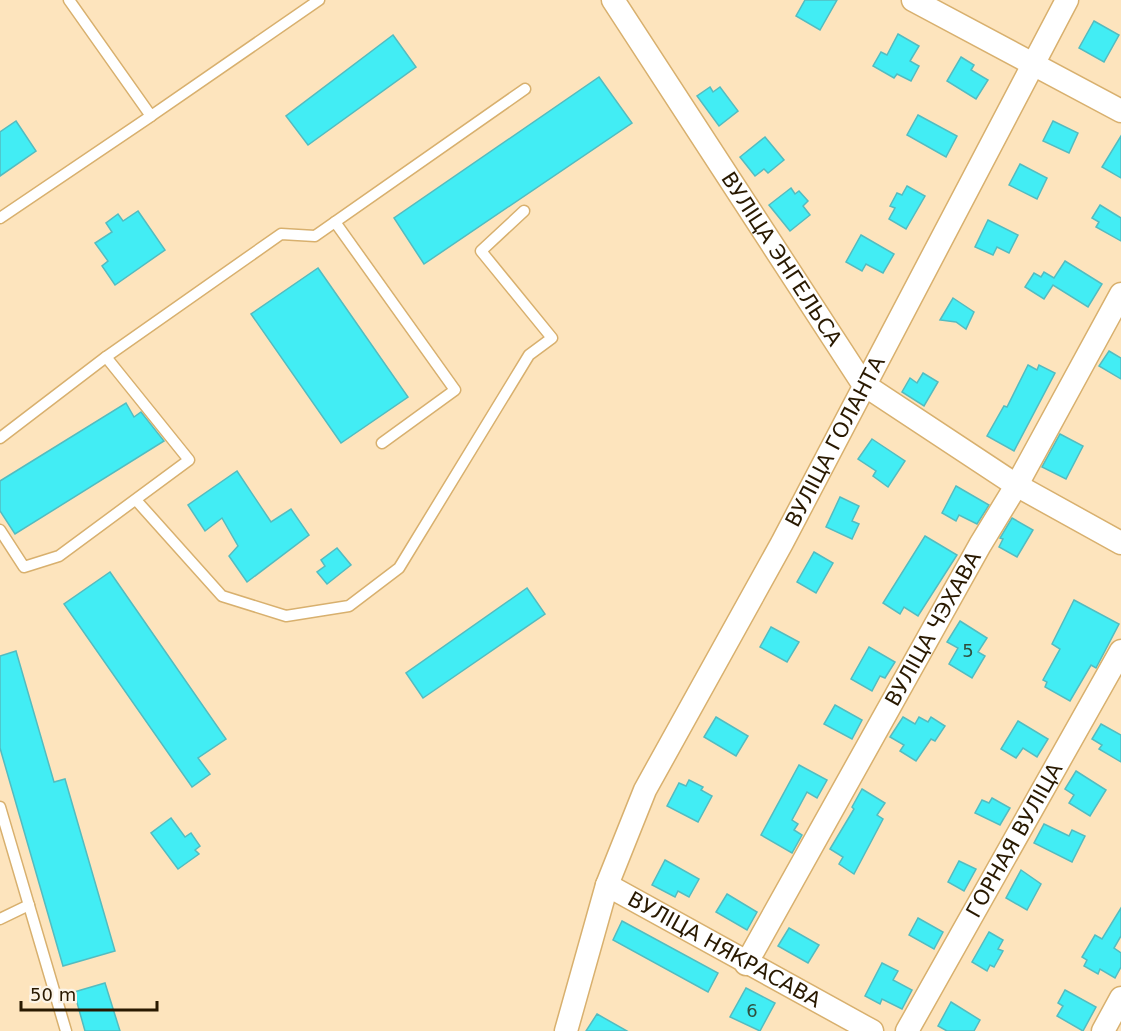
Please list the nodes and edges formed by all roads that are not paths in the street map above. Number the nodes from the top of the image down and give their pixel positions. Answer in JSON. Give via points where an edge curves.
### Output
{"nodes":[{"id":1,"x":69,"y":0,"type":"edge"},
{"id":2,"x":319,"y":0,"type":"edge"},
{"id":3,"x":613,"y":0,"type":"edge"},
{"id":4,"x":913,"y":0,"type":"edge"},
{"id":5,"x":1067,"y":0,"type":"edge"},
{"id":6,"x":1034,"y":66,"type":"junction"},
{"id":7,"x":525,"y":89,"type":"dead end"},
{"id":8,"x":1121,"y":111,"type":"edge"},
{"id":9,"x":151,"y":116,"type":"junction"},
{"id":10,"x":524,"y":211,"type":"dead end"},
{"id":11,"x":0,"y":218,"type":"edge"},
{"id":12,"x":335,"y":222,"type":"junction"},
{"id":13,"x":1121,"y":294,"type":"edge"},
{"id":14,"x":106,"y":357,"type":"junction"},
{"id":15,"x":863,"y":384,"type":"junction"},
{"id":16,"x":0,"y":438,"type":"edge"},
{"id":17,"x":382,"y":443,"type":"dead end"},
{"id":18,"x":1016,"y":485,"type":"junction"},
{"id":19,"x":136,"y":500,"type":"junction"},
{"id":20,"x":0,"y":530,"type":"edge"},
{"id":21,"x":1121,"y":543,"type":"edge"},
{"id":22,"x":1121,"y":651,"type":"edge"},
{"id":23,"x":0,"y":807,"type":"edge"},
{"id":24,"x":607,"y":885,"type":"junction"},
{"id":25,"x":29,"y":905,"type":"junction"},
{"id":26,"x":0,"y":918,"type":"edge"},
{"id":27,"x":747,"y":963,"type":"junction"},
{"id":28,"x":1121,"y":998,"type":"edge"},
{"id":29,"x":66,"y":1031,"type":"edge"},
{"id":30,"x":566,"y":1031,"type":"edge"},
{"id":31,"x":872,"y":1031,"type":"edge"},
{"id":32,"x":907,"y":1031,"type":"edge"},
{"id":33,"x":1103,"y":1031,"type":"edge"}],
"edges":[{"from":1,"to":9,"type":"lane"},
{"from":2,"to":9,"type":"lane"},
{"from":3,"to":15,"type":"street","name":"ВУЛІЦА ЭНГЕЛЬСА"},
{"from":4,"to":6,"type":"street"},
{"from":5,"to":6,"type":"street","name":"ВУЛІЦА ГОЛАНТА"},
{"from":6,"to":8,"type":"street"},
{"from":6,"to":15,"type":"street","name":"ВУЛІЦА ГОЛАНТА"},
{"from":7,"to":12,"type":"lane"},
{"from":9,"to":11,"type":"lane"},
{"from":10,"to":19,"type":"lane","via":[[481,251],[552,338],[529,355],[399,568],[349,606],[286,616],[222,596]]},
{"from":12,"to":14,"type":"lane","via":[[315,236],[281,234]]},
{"from":12,"to":17,"type":"lane","via":[[455,390]]},
{"from":13,"to":18,"type":"street","name":"ВУЛІЦА ЧЭХАВА"},
{"from":14,"to":16,"type":"lane"},
{"from":14,"to":19,"type":"lane","via":[[189,460]]},
{"from":15,"to":18,"type":"street","name":"ВУЛІЦА ЭНГЕЛЬСА"},
{"from":15,"to":24,"type":"street","name":"ВУЛІЦА ГОЛАНТА","via":[[782,543],[645,790]]},
{"from":18,"to":21,"type":"street","name":"ВУЛІЦА ЭНГЕЛЬСА"},
{"from":18,"to":27,"type":"street","name":"ВУЛІЦА ЧЭХАВА"},
{"from":19,"to":20,"type":"lane","via":[[59,556],[24,567]]},
{"from":22,"to":32,"type":"street","name":"ГОРНАЯ ВУЛІЦА"},
{"from":23,"to":25,"type":"lane"},
{"from":24,"to":27,"type":"street","name":"ВУЛІЦА НЯКРАСАВА"},
{"from":24,"to":30,"type":"street","name":"ВУЛІЦА ГОЛАНТА"},
{"from":25,"to":26,"type":"lane"},
{"from":25,"to":29,"type":"lane"},
{"from":27,"to":31,"type":"street","name":"ВУЛІЦА НЯКРАСАВА"},
{"from":28,"to":33,"type":"street"}]}
